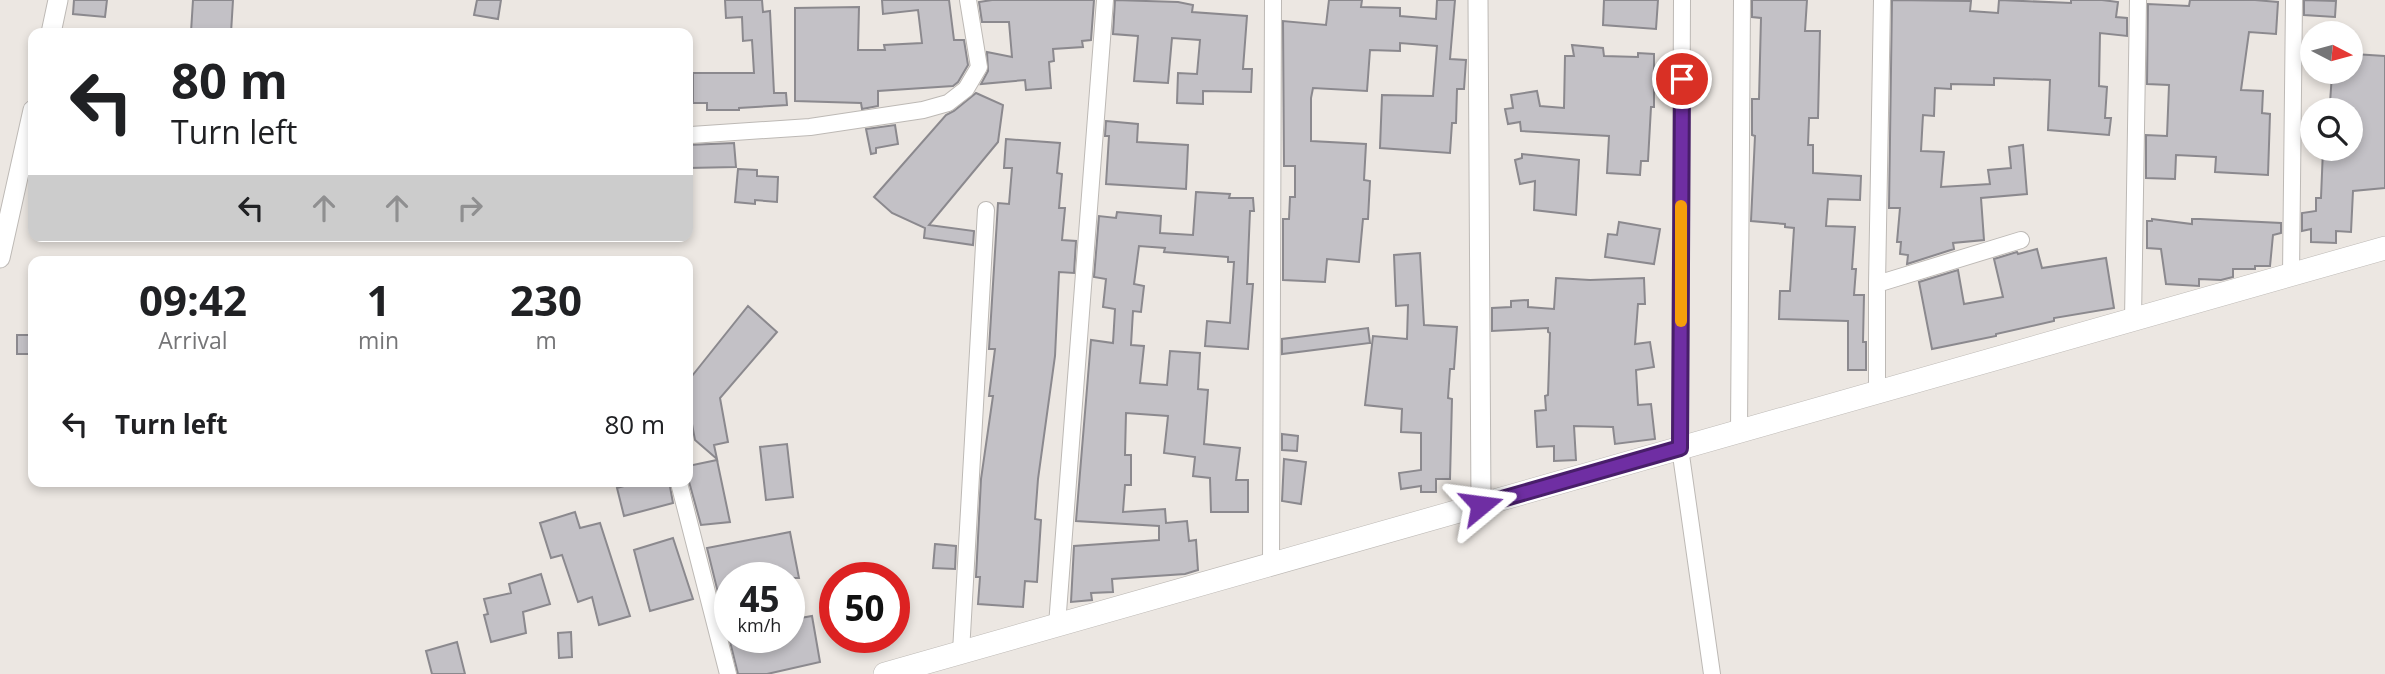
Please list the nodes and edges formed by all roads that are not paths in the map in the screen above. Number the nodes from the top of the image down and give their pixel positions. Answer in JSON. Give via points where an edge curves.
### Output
{"nodes":[{"id":1,"x":58,"y":0,"type":"edge"},
{"id":2,"x":968,"y":0,"type":"edge"},
{"id":3,"x":1105,"y":0,"type":"edge"},
{"id":4,"x":1273,"y":0,"type":"edge"},
{"id":5,"x":1478,"y":0,"type":"edge"},
{"id":6,"x":1682,"y":0,"type":"edge"},
{"id":7,"x":1742,"y":0,"type":"edge"},
{"id":8,"x":1882,"y":0,"type":"edge"},
{"id":9,"x":2137,"y":0,"type":"edge"},
{"id":10,"x":2294,"y":0,"type":"edge"},
{"id":11,"x":52,"y":28,"type":"edge"},
{"id":12,"x":28,"y":132,"type":"edge"},
{"id":13,"x":693,"y":135,"type":"edge"},
{"id":14,"x":986,"y":210,"type":"dead end"},
{"id":15,"x":2021,"y":240,"type":"dead end"},
{"id":16,"x":2385,"y":248,"type":"edge"},
{"id":17,"x":0,"y":258,"type":"edge"},
{"id":18,"x":2291,"y":275,"type":"junction"},
{"id":19,"x":1877,"y":284,"type":"junction"},
{"id":20,"x":2133,"y":320,"type":"junction"},
{"id":21,"x":1877,"y":393,"type":"junction"},
{"id":22,"x":1739,"y":432,"type":"junction"},
{"id":23,"x":1680,"y":448,"type":"junction"},
{"id":24,"x":679,"y":487,"type":"edge"},
{"id":25,"x":1481,"y":505,"type":"junction"},
{"id":26,"x":1271,"y":564,"type":"junction"},
{"id":27,"x":1057,"y":625,"type":"junction"},
{"id":28,"x":961,"y":652,"type":"junction"},
{"id":29,"x":728,"y":674,"type":"edge"},
{"id":30,"x":885,"y":674,"type":"edge"},
{"id":31,"x":1712,"y":674,"type":"edge"}],
"edges":[{"from":1,"to":11,"type":"street"},
{"from":2,"to":13,"type":"street","via":[[979,66],[966,89],[948,103],[810,127]]},
{"from":3,"to":27,"type":"street"},
{"from":4,"to":26,"type":"street"},
{"from":5,"to":25,"type":"street"},
{"from":6,"to":23,"type":"street"},
{"from":7,"to":22,"type":"street"},
{"from":8,"to":19,"type":"street"},
{"from":9,"to":20,"type":"street"},
{"from":10,"to":18,"type":"street"},
{"from":12,"to":17,"type":"street"},
{"from":14,"to":28,"type":"street"},
{"from":15,"to":19,"type":"street"},
{"from":16,"to":18,"type":"main road"},
{"from":18,"to":20,"type":"main road"},
{"from":19,"to":21,"type":"street"},
{"from":20,"to":21,"type":"main road"},
{"from":21,"to":22,"type":"main road"},
{"from":22,"to":23,"type":"main road"},
{"from":23,"to":25,"type":"main road"},
{"from":23,"to":31,"type":"street"},
{"from":24,"to":29,"type":"street"},
{"from":25,"to":26,"type":"main road"},
{"from":26,"to":27,"type":"main road"},
{"from":27,"to":28,"type":"main road"},
{"from":28,"to":30,"type":"main road"}]}
